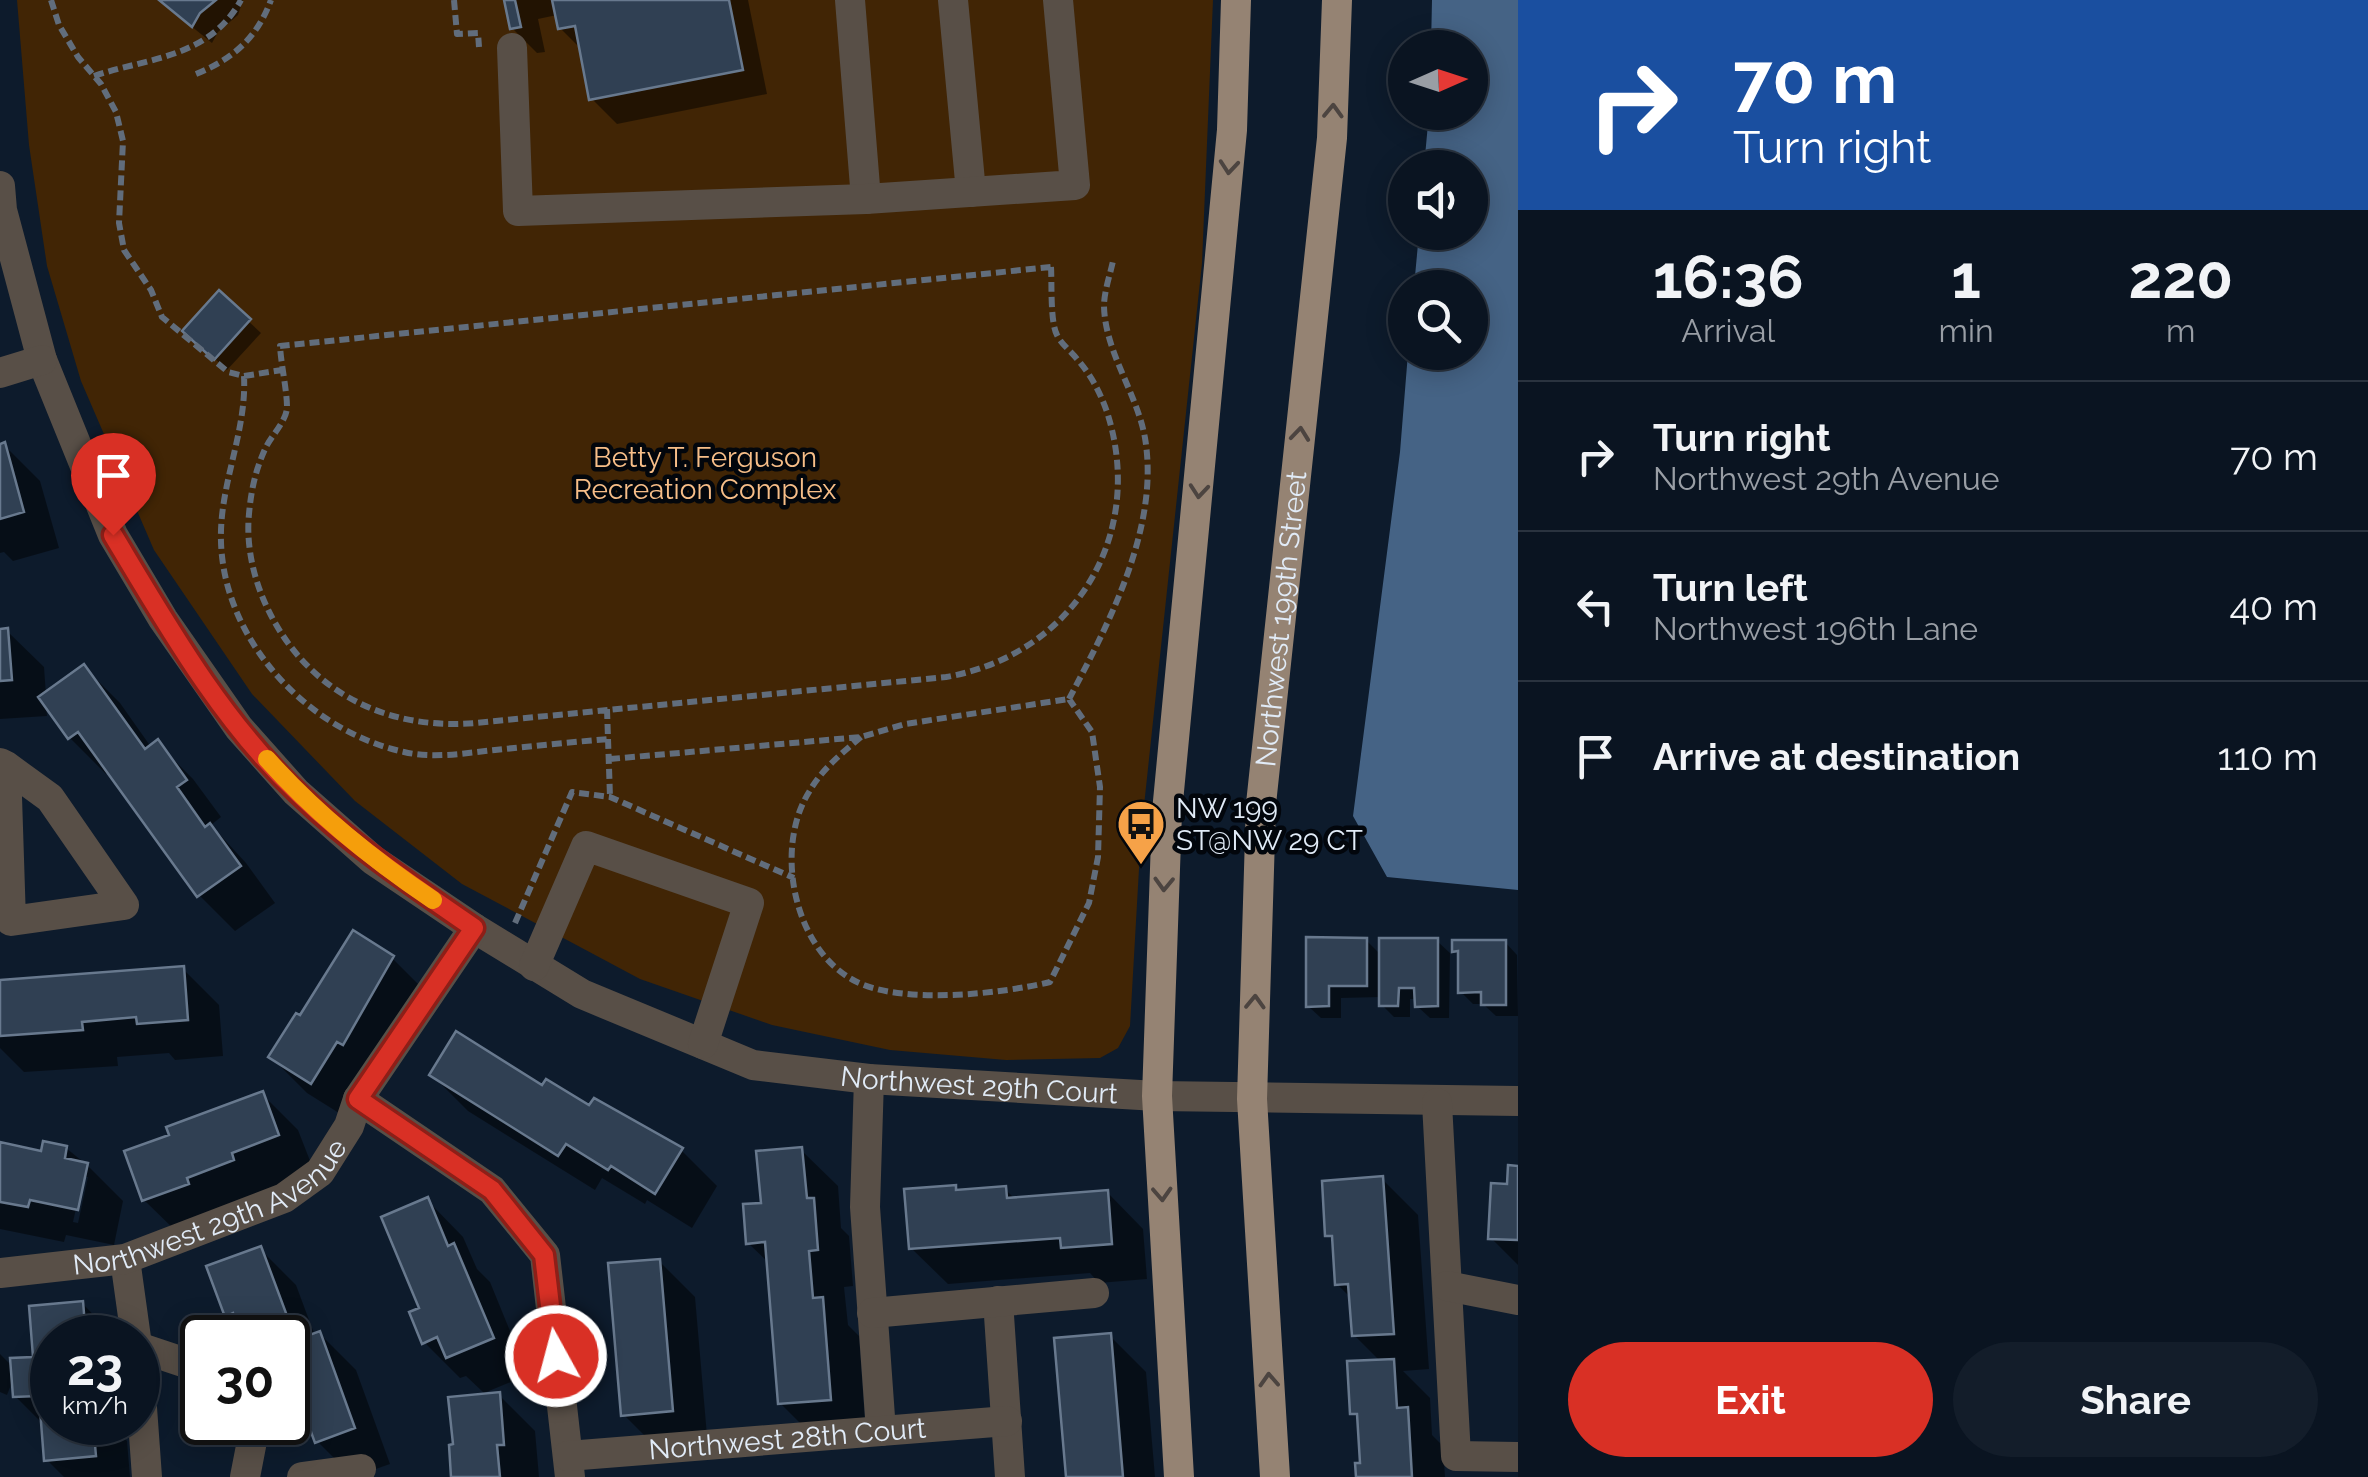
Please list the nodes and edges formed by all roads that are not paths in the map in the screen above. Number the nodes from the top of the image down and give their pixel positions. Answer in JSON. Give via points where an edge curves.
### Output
{"nodes":[{"id":1,"x":850,"y":0,"type":"edge"},
{"id":2,"x":953,"y":0,"type":"edge"},
{"id":3,"x":1058,"y":0,"type":"edge"},
{"id":4,"x":1236,"y":0,"type":"edge"},
{"id":5,"x":1337,"y":0,"type":"edge"},
{"id":6,"x":512,"y":48,"type":"dead end"},
{"id":7,"x":0,"y":186,"type":"edge"},
{"id":8,"x":971,"y":192,"type":"junction"},
{"id":9,"x":866,"y":199,"type":"junction"},
{"id":10,"x":42,"y":360,"type":"junction"},
{"id":11,"x":0,"y":373,"type":"edge"},
{"id":12,"x":3,"y":765,"type":"edge"},
{"id":13,"x":474,"y":928,"type":"junction"},
{"id":14,"x":534,"y":966,"type":"junction"},
{"id":15,"x":703,"y":1044,"type":"junction"},
{"id":16,"x":869,"y":1078,"type":"junction"},
{"id":17,"x":1156,"y":1096,"type":"junction"},
{"id":18,"x":358,"y":1099,"type":"junction"},
{"id":19,"x":1252,"y":1100,"type":"junction"},
{"id":20,"x":1518,"y":1101,"type":"edge"},
{"id":21,"x":1437,"y":1102,"type":"junction"},
{"id":22,"x":125,"y":1258,"type":"junction"},
{"id":23,"x":0,"y":1273,"type":"edge"},
{"id":24,"x":1447,"y":1286,"type":"junction"},
{"id":25,"x":1094,"y":1292,"type":"dead end"},
{"id":26,"x":1518,"y":1300,"type":"edge"},
{"id":27,"x":998,"y":1302,"type":"junction"},
{"id":28,"x":872,"y":1313,"type":"junction"},
{"id":29,"x":133,"y":1315,"type":"edge"},
{"id":30,"x":1006,"y":1420,"type":"junction"},
{"id":31,"x":880,"y":1431,"type":"junction"},
{"id":32,"x":145,"y":1445,"type":"edge"},
{"id":33,"x":251,"y":1445,"type":"edge"},
{"id":34,"x":1518,"y":1457,"type":"edge"},
{"id":35,"x":569,"y":1467,"type":"edge"},
{"id":36,"x":361,"y":1469,"type":"dead end"},
{"id":37,"x":147,"y":1477,"type":"edge"},
{"id":38,"x":245,"y":1477,"type":"edge"},
{"id":39,"x":302,"y":1477,"type":"edge"},
{"id":40,"x":1010,"y":1477,"type":"edge"},
{"id":41,"x":1179,"y":1477,"type":"edge"},
{"id":42,"x":1275,"y":1477,"type":"edge"}],
"edges":[{"from":1,"to":9,"type":"street"},
{"from":2,"to":8,"type":"street"},
{"from":3,"to":8,"type":"street","via":[[1075,185]]},
{"from":4,"to":17,"type":"main road","one_way":true,"via":[[1232,130],[1167,812]]},
{"from":19,"to":5,"type":"main road","name":"Northwest 199th Street","one_way":true,"via":[[1261,804],[1332,138]]},
{"from":6,"to":9,"type":"street","via":[[518,211]]},
{"from":7,"to":10,"type":"street","name":"Northwest 29th Court"},
{"from":8,"to":9,"type":"street"},
{"from":10,"to":11,"type":"street"},
{"from":10,"to":13,"type":"street","name":"Northwest 29th Court","via":[[113,535],[239,728],[296,792],[373,860]]},
{"from":12,"to":12,"type":"street","via":[[50,798],[124,904],[10,922]]},
{"from":13,"to":14,"type":"street","name":"Northwest 29th Court"},
{"from":13,"to":18,"type":"street","name":"Northwest 29th Avenue"},
{"from":14,"to":15,"type":"street","name":"Northwest 29th Court","via":[[582,994]]},
{"from":14,"to":15,"type":"street","via":[[586,846],[749,903]]},
{"from":15,"to":16,"type":"street","name":"Northwest 29th Court","via":[[753,1064]]},
{"from":16,"to":17,"type":"street","name":"Northwest 29th Court"},
{"from":16,"to":28,"type":"street","via":[[865,1188]]},
{"from":17,"to":19,"type":"street","name":"Northwest 29th Court"},
{"from":17,"to":41,"type":"main road","one_way":true},
{"from":18,"to":22,"type":"street","name":"Northwest 29th Avenue","via":[[320,1172],[284,1198]]},
{"from":18,"to":35,"type":"street","via":[[492,1190],[544,1255]]},
{"from":19,"to":21,"type":"street","name":"Northwest 29th Court"},
{"from":42,"to":19,"type":"main road","name":"Northwest 199th Street","one_way":true},
{"from":20,"to":21,"type":"street","name":"Northwest 29th Court"},
{"from":21,"to":24,"type":"street"},
{"from":22,"to":23,"type":"street","name":"Northwest 29th Avenue"},
{"from":22,"to":29,"type":"street"},
{"from":24,"to":26,"type":"street"},
{"from":24,"to":34,"type":"street","via":[[1456,1456]]},
{"from":25,"to":27,"type":"street"},
{"from":27,"to":28,"type":"street"},
{"from":27,"to":30,"type":"street"},
{"from":28,"to":31,"type":"street"},
{"from":30,"to":31,"type":"street","name":"Northwest 28th Court"},
{"from":30,"to":40,"type":"street"},
{"from":31,"to":35,"type":"street","name":"Northwest 28th Court"},
{"from":32,"to":37,"type":"street"},
{"from":33,"to":38,"type":"street"},
{"from":36,"to":39,"type":"street"}]}
